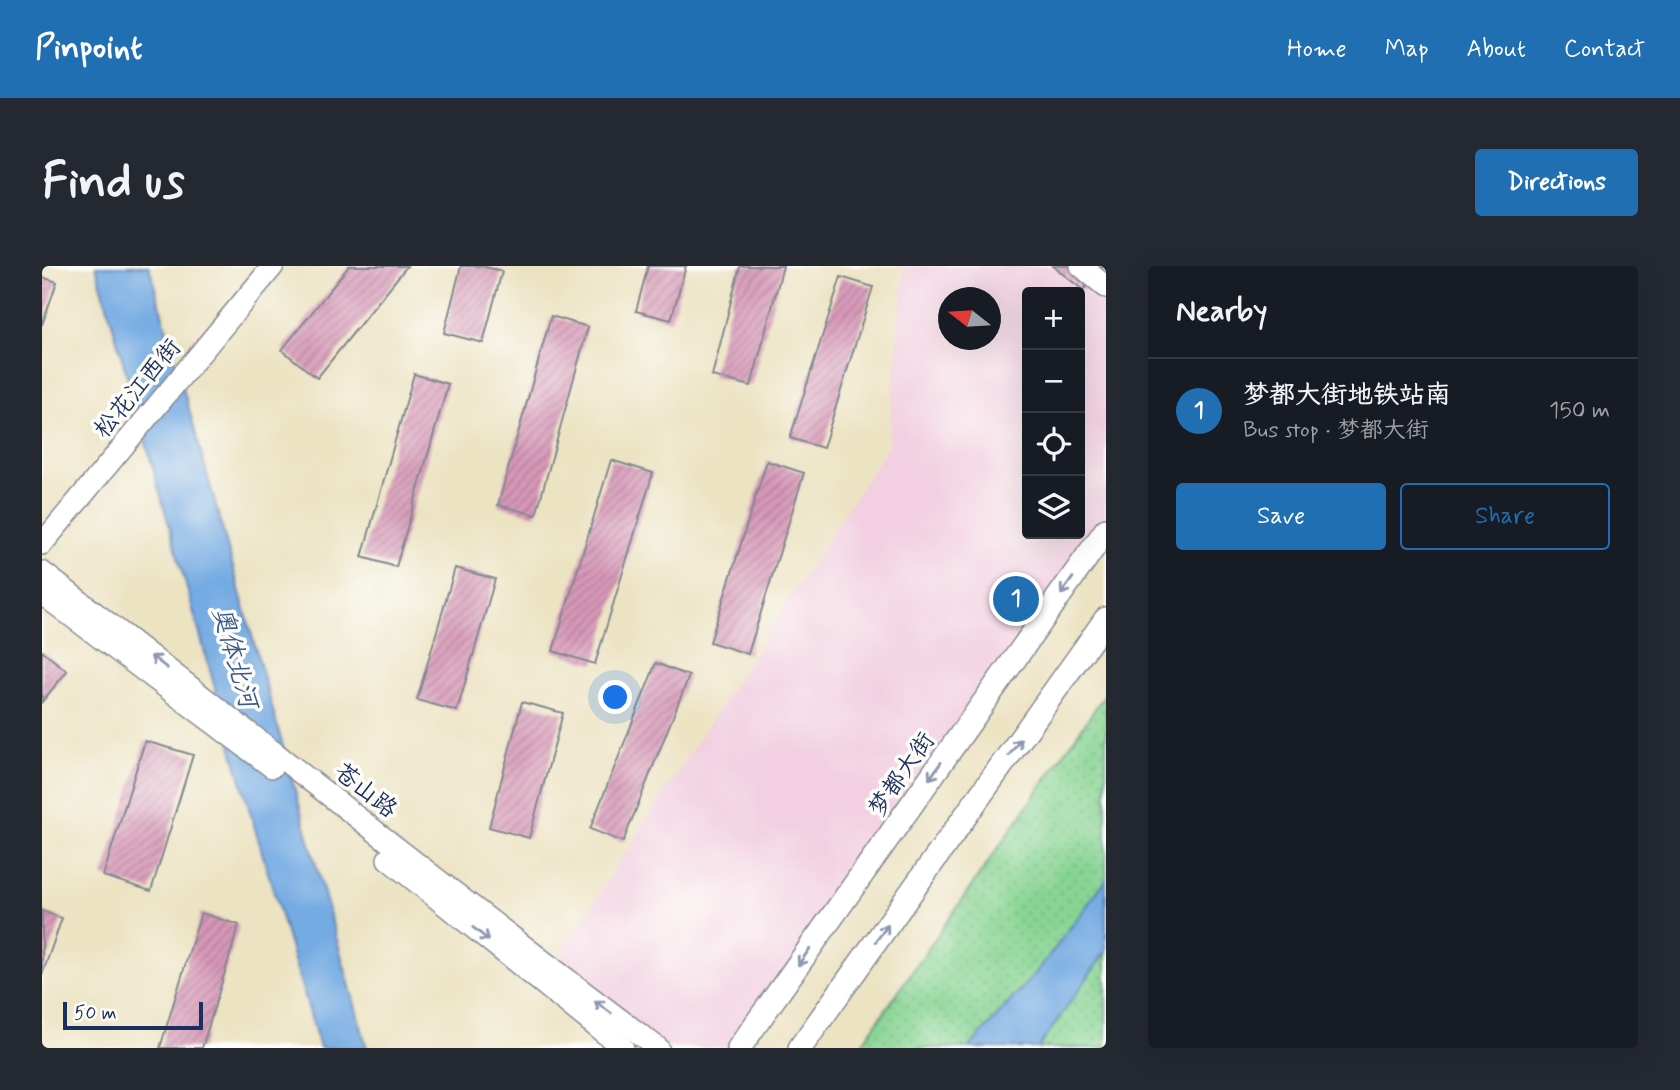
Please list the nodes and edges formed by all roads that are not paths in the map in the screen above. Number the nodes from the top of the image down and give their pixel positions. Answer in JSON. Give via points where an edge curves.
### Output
{"nodes":[{"id":1,"x":273,"y":266,"type":"edge"},
{"id":2,"x":1080,"y":266,"type":"edge"},
{"id":3,"x":1106,"y":287,"type":"edge"},
{"id":4,"x":1106,"y":530,"type":"edge"},
{"id":5,"x":42,"y":544,"type":"edge"},
{"id":6,"x":42,"y":572,"type":"edge"},
{"id":7,"x":42,"y":594,"type":"edge"},
{"id":8,"x":1106,"y":620,"type":"edge"},
{"id":9,"x":212,"y":713,"type":"junction"},
{"id":10,"x":293,"y":774,"type":"junction"},
{"id":11,"x":623,"y":1048,"type":"edge"},
{"id":12,"x":658,"y":1048,"type":"edge"},
{"id":13,"x":739,"y":1048,"type":"edge"},
{"id":14,"x":800,"y":1048,"type":"edge"}],
"edges":[{"from":1,"to":5,"type":"street","name":"松花江西街"},
{"from":2,"to":3,"type":"street"},
{"from":4,"to":13,"type":"main road","name":"梦都大街","one_way":true},
{"from":9,"to":6,"type":"street","name":"苍山路","one_way":true},
{"from":7,"to":9,"type":"street","name":"苍山路"},
{"from":14,"to":8,"type":"main road","one_way":true},
{"from":9,"to":10,"type":"street","name":"苍山路"},
{"from":10,"to":11,"type":"street","name":"苍山路","one_way":true},
{"from":12,"to":10,"type":"street","name":"苍山路","one_way":true}]}
